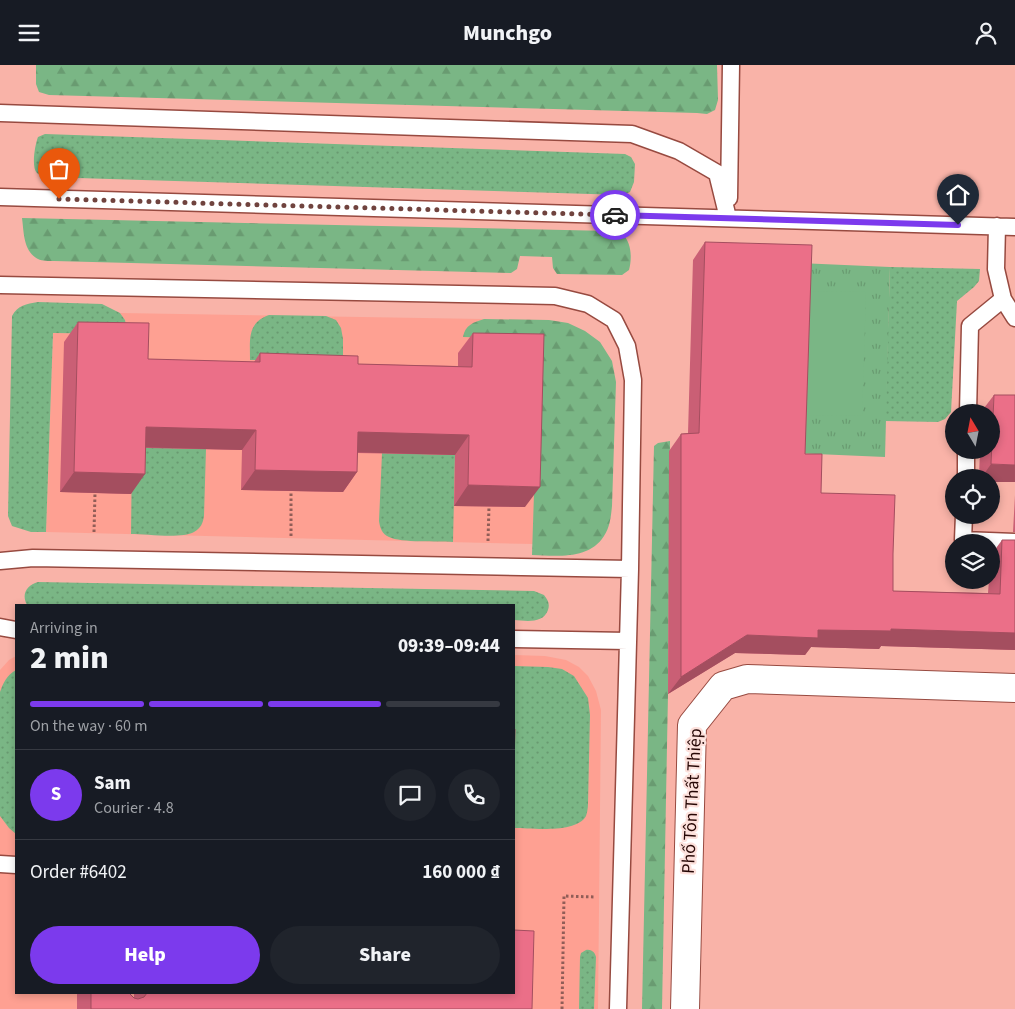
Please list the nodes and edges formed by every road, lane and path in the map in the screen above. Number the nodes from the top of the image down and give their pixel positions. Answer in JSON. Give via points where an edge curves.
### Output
{"nodes":[{"id":1,"x":731,"y":65,"type":"edge"},
{"id":2,"x":0,"y":113,"type":"edge"},
{"id":3,"x":0,"y":197,"type":"edge"},
{"id":4,"x":728,"y":218,"type":"junction"},
{"id":5,"x":997,"y":226,"type":"junction"},
{"id":6,"x":1015,"y":227,"type":"edge"},
{"id":7,"x":0,"y":285,"type":"edge"},
{"id":8,"x":1003,"y":299,"type":"junction"},
{"id":9,"x":1015,"y":318,"type":"edge"},
{"id":10,"x":968,"y":404,"type":"edge"},
{"id":11,"x":291,"y":491,"type":"edge"},
{"id":12,"x":95,"y":493,"type":"edge"},
{"id":13,"x":489,"y":507,"type":"edge"},
{"id":14,"x":964,"y":524,"type":"edge"},
{"id":15,"x":94,"y":525,"type":"dead end"},
{"id":16,"x":291,"y":530,"type":"dead end"},
{"id":17,"x":488,"y":534,"type":"dead end"},
{"id":18,"x":1015,"y":542,"type":"edge"},
{"id":19,"x":0,"y":561,"type":"edge"},
{"id":20,"x":630,"y":569,"type":"junction"},
{"id":21,"x":0,"y":627,"type":"edge"},
{"id":22,"x":15,"y":630,"type":"edge"},
{"id":23,"x":515,"y":639,"type":"edge"},
{"id":24,"x":628,"y":641,"type":"junction"},
{"id":25,"x":1015,"y":688,"type":"edge"},
{"id":26,"x":0,"y":864,"type":"edge"},
{"id":27,"x":15,"y":865,"type":"edge"},
{"id":28,"x":621,"y":897,"type":"junction"},
{"id":29,"x":562,"y":1009,"type":"edge"},
{"id":30,"x":618,"y":1009,"type":"edge"},
{"id":31,"x":685,"y":1009,"type":"edge"}],
"edges":[{"from":1,"to":4,"type":"lane"},
{"from":2,"to":4,"type":"lane","via":[[632,134],[679,151],[716,173]]},
{"from":3,"to":4,"type":"lane"},
{"from":4,"to":5,"type":"lane"},
{"from":5,"to":6,"type":"lane"},
{"from":5,"to":8,"type":"lane","via":[[996,269]]},
{"from":7,"to":20,"type":"lane","via":[[555,296],[588,304],[614,319],[627,346],[633,381]]},
{"from":8,"to":9,"type":"lane"},
{"from":8,"to":10,"type":"lane","via":[[970,326]]},
{"from":11,"to":16,"type":"path"},
{"from":12,"to":15,"type":"path"},
{"from":13,"to":17,"type":"path"},
{"from":14,"to":18,"type":"lane","via":[[963,540]]},
{"from":19,"to":20,"type":"lane","via":[[33,558]]},
{"from":20,"to":24,"type":"lane"},
{"from":21,"to":22,"type":"lane"},
{"from":23,"to":24,"type":"lane"},
{"from":24,"to":28,"type":"lane"},
{"from":25,"to":31,"type":"street","name":"Phố Tôn Thất Thiệp","via":[[747,679],[722,687],[692,725]]},
{"from":26,"to":27,"type":"lane"},
{"from":28,"to":29,"type":"path","via":[[564,896]]},
{"from":28,"to":30,"type":"lane"}]}
